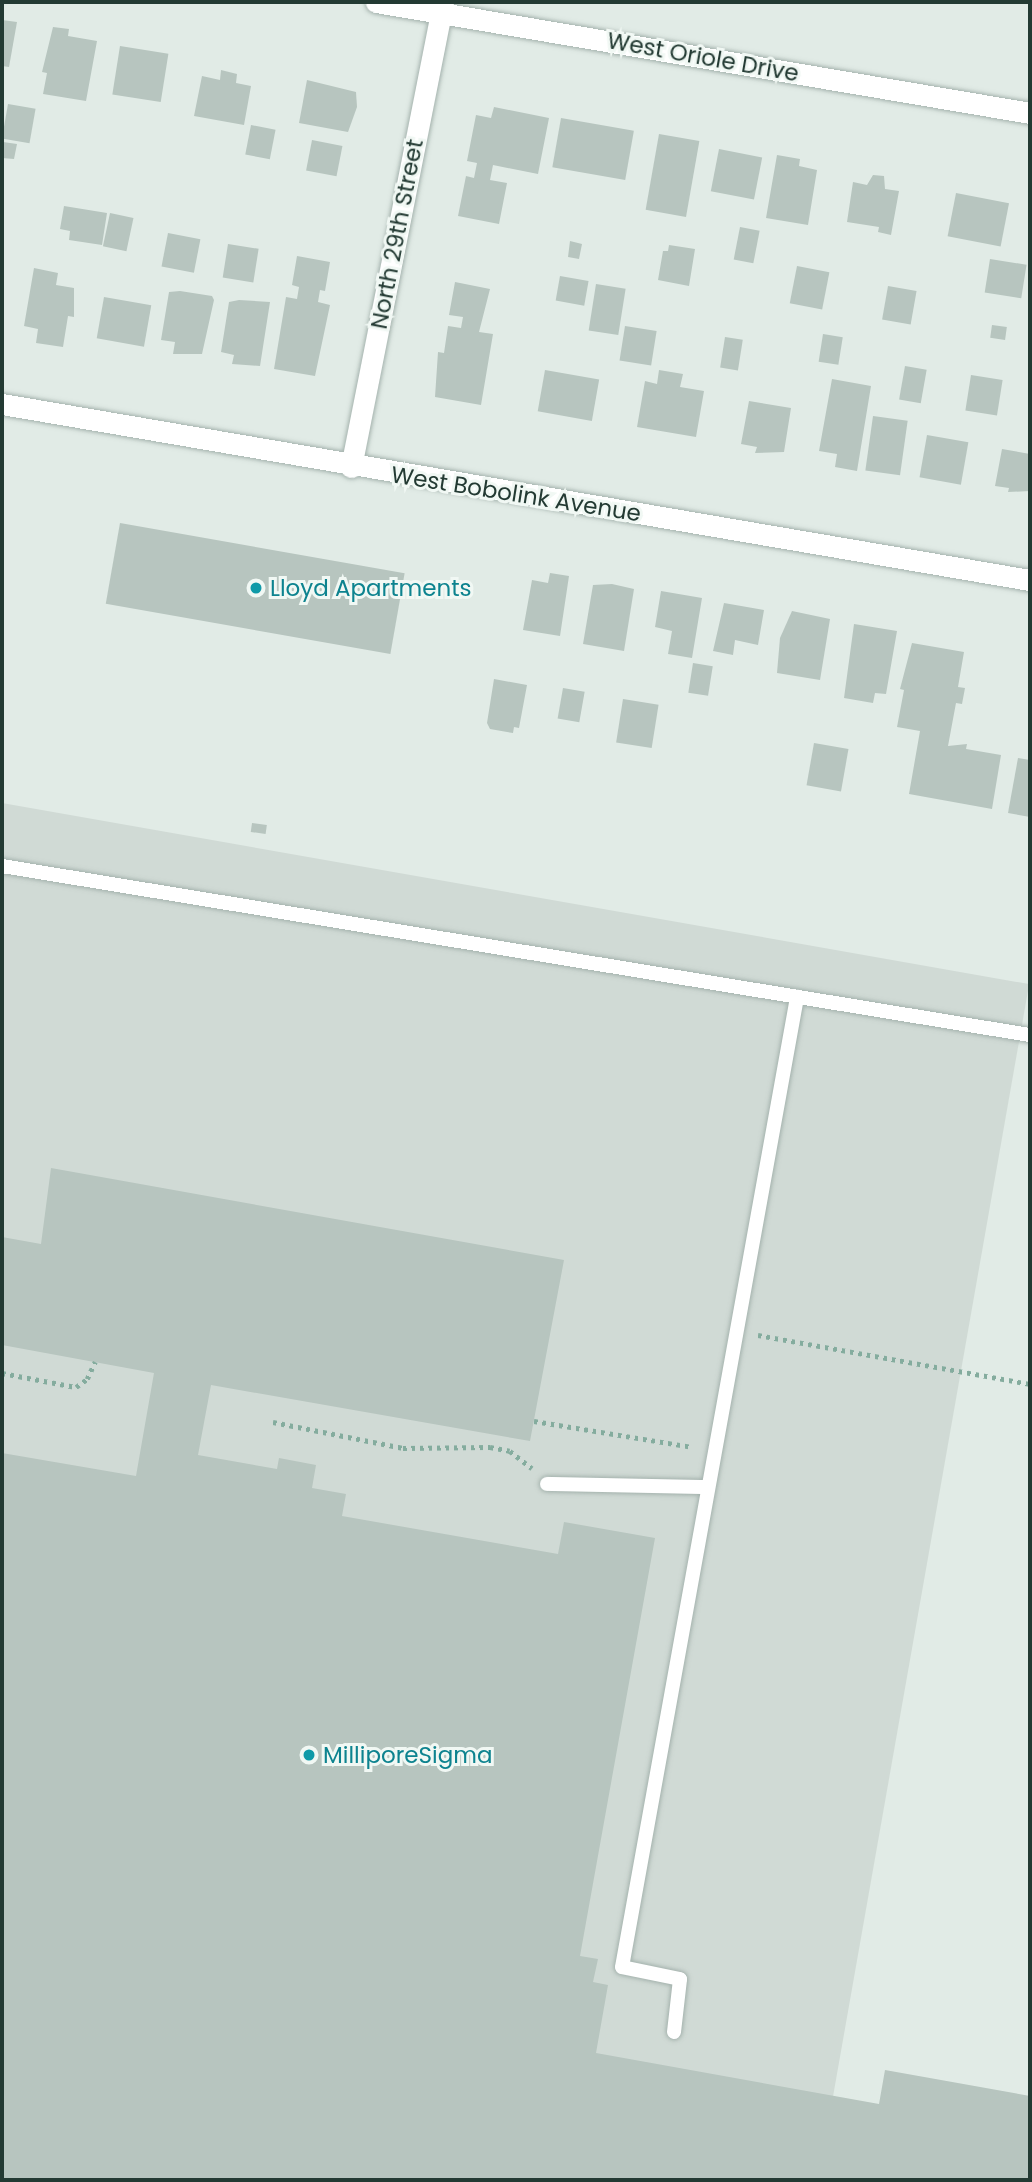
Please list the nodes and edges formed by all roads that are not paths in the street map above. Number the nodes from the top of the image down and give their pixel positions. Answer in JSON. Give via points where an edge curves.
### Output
{"nodes":[{"id":1,"x":376,"y":2,"type":"edge"},
{"id":2,"x":442,"y":7,"type":"edge"},
{"id":3,"x":1030,"y":113,"type":"edge"},
{"id":4,"x":2,"y":404,"type":"edge"},
{"id":5,"x":351,"y":467,"type":"junction"},
{"id":6,"x":1030,"y":580,"type":"edge"},
{"id":7,"x":2,"y":866,"type":"edge"},
{"id":8,"x":797,"y":996,"type":"junction"},
{"id":9,"x":1030,"y":1035,"type":"edge"},
{"id":10,"x":547,"y":1484,"type":"road end"},
{"id":11,"x":707,"y":1487,"type":"junction"},
{"id":12,"x":674,"y":2032,"type":"dead end"}],
"edges":[{"from":1,"to":2,"type":"street","name":"West Oriole Drive"},
{"from":2,"to":3,"type":"street","name":"West Oriole Drive"},
{"from":2,"to":5,"type":"street","name":"North 29th Street"},
{"from":4,"to":5,"type":"street","name":"West Bobolink Avenue"},
{"from":5,"to":6,"type":"street","name":"West Bobolink Avenue"},
{"from":7,"to":8,"type":"lane"},
{"from":8,"to":9,"type":"lane"},
{"from":8,"to":11,"type":"lane"},
{"from":10,"to":11,"type":"lane"},
{"from":11,"to":12,"type":"lane","via":[[622,1967],[680,1979]]}]}
